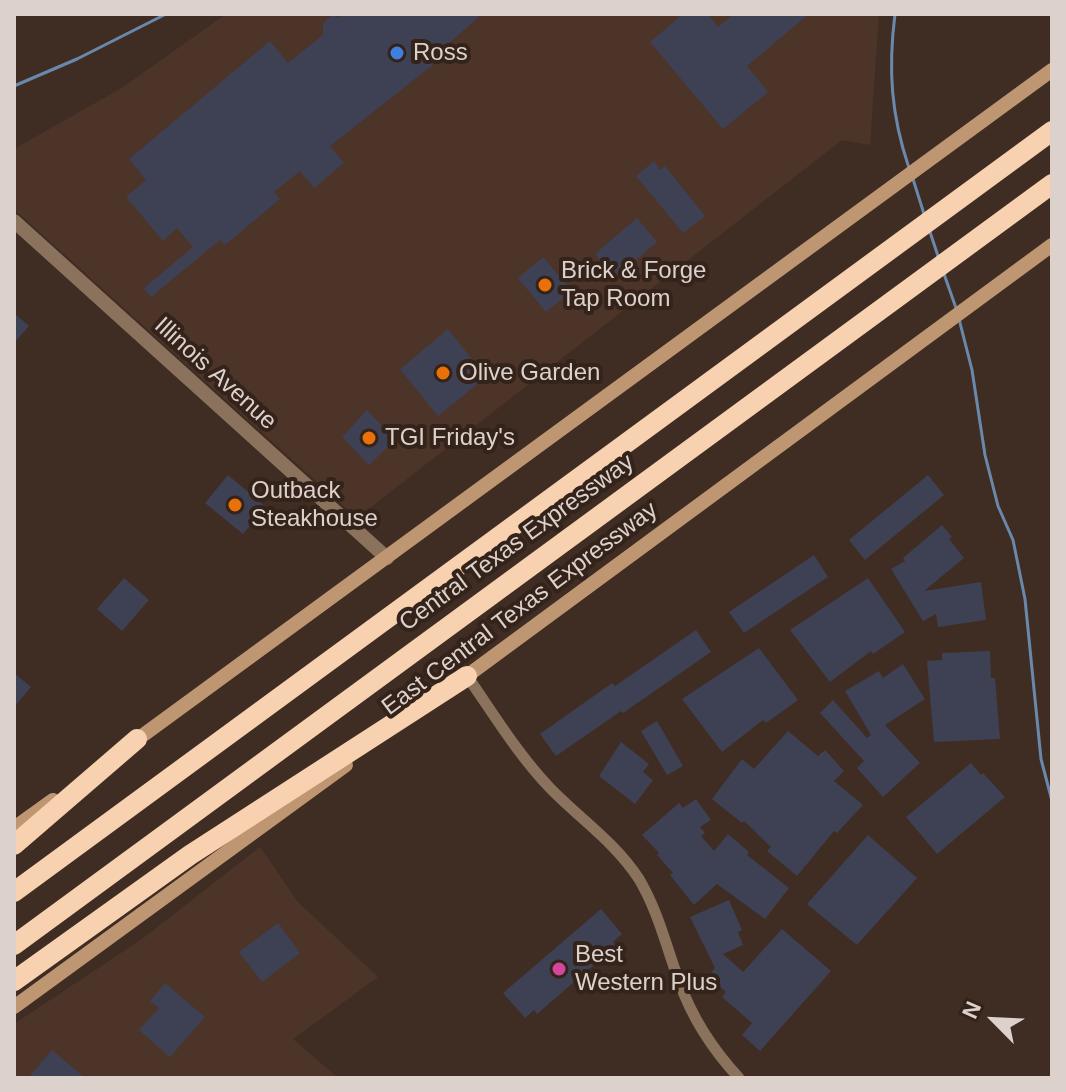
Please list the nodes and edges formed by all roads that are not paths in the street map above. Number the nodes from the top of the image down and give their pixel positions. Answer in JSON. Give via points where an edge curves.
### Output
{"nodes":[{"id":1,"x":1052,"y":70,"type":"edge"},
{"id":2,"x":1052,"y":131,"type":"edge"},
{"id":3,"x":1052,"y":184,"type":"edge"},
{"id":4,"x":14,"y":221,"type":"edge"},
{"id":5,"x":1052,"y":245,"type":"edge"},
{"id":6,"x":387,"y":558,"type":"junction"},
{"id":7,"x":467,"y":676,"type":"junction"},
{"id":8,"x":137,"y":739,"type":"junction"},
{"id":9,"x":14,"y":828,"type":"edge"},
{"id":10,"x":14,"y":845,"type":"edge"},
{"id":11,"x":14,"y":892,"type":"edge"},
{"id":12,"x":14,"y":945,"type":"edge"},
{"id":13,"x":14,"y":981,"type":"edge"},
{"id":14,"x":14,"y":1007,"type":"edge"},
{"id":15,"x":739,"y":1078,"type":"edge"}],
"edges":[{"from":1,"to":6,"type":"main road"},
{"from":2,"to":11,"type":"highway","name":"Central Texas Expressway"},
{"from":3,"to":12,"type":"highway","name":"Central Texas Expressway"},
{"from":4,"to":6,"type":"street","name":"Illinois Avenue"},
{"from":5,"to":7,"type":"main road","name":"East Central Texas Expressway"},
{"from":6,"to":8,"type":"main road"},
{"from":7,"to":13,"type":"highway","via":[[190,855]]},
{"from":7,"to":14,"type":"main road","name":"East Central Texas Expressway"},
{"from":7,"to":15,"type":"street","via":[[537,774],[600,832],[638,879],[662,926],[693,1014],[715,1052]]},
{"from":8,"to":9,"type":"main road"},
{"from":8,"to":10,"type":"highway"}]}
